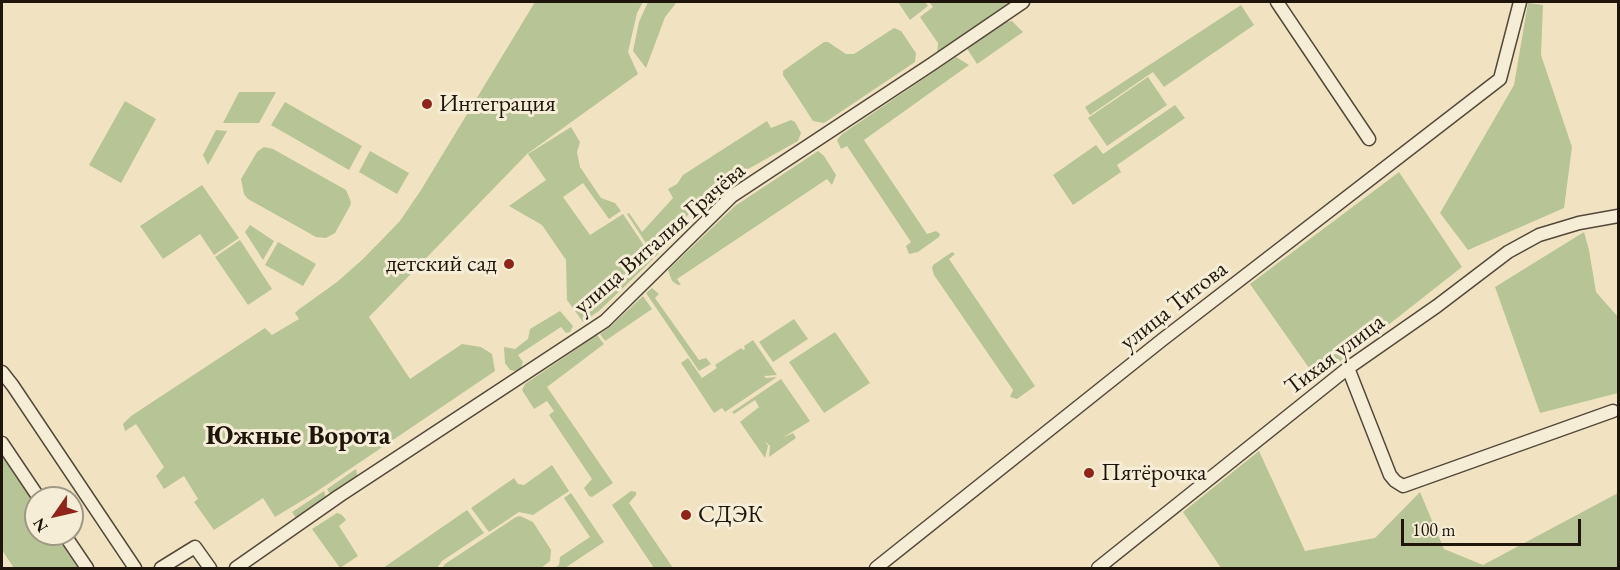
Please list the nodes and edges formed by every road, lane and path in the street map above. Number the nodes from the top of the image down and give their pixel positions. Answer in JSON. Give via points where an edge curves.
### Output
{"nodes":[{"id":1,"x":1023,"y":2,"type":"edge"},
{"id":2,"x":1277,"y":2,"type":"edge"},
{"id":3,"x":1520,"y":2,"type":"edge"},
{"id":4,"x":1369,"y":139,"type":"dead end"},
{"id":5,"x":1618,"y":216,"type":"edge"},
{"id":6,"x":1348,"y":368,"type":"junction"},
{"id":7,"x":2,"y":372,"type":"edge"},
{"id":8,"x":1613,"y":411,"type":"dead end"},
{"id":9,"x":2,"y":443,"type":"edge"},
{"id":10,"x":31,"y":486,"type":"edge"},
{"id":11,"x":72,"y":546,"type":"edge"},
{"id":12,"x":87,"y":568,"type":"edge"},
{"id":13,"x":135,"y":568,"type":"edge"},
{"id":14,"x":161,"y":568,"type":"edge"},
{"id":15,"x":210,"y":568,"type":"edge"},
{"id":16,"x":236,"y":568,"type":"edge"},
{"id":17,"x":876,"y":568,"type":"edge"},
{"id":18,"x":1098,"y":568,"type":"edge"}],
"edges":[{"from":1,"to":16,"type":"street","name":"улица Виталия Грачёва","via":[[732,196],[605,321]]},
{"from":2,"to":4,"type":"street"},
{"from":3,"to":17,"type":"street","name":"улица Титова","via":[[1500,79],[1162,340]]},
{"from":5,"to":6,"type":"street","name":"Тихая улица","via":[[1539,235],[1508,252]]},
{"from":6,"to":8,"type":"street","via":[[1390,475],[1403,486]]},
{"from":6,"to":18,"type":"street","name":"Тихая улица"},
{"from":7,"to":13,"type":"street"},
{"from":9,"to":10,"type":"street"},
{"from":11,"to":12,"type":"street"},
{"from":14,"to":15,"type":"street","via":[[195,547]]}]}
